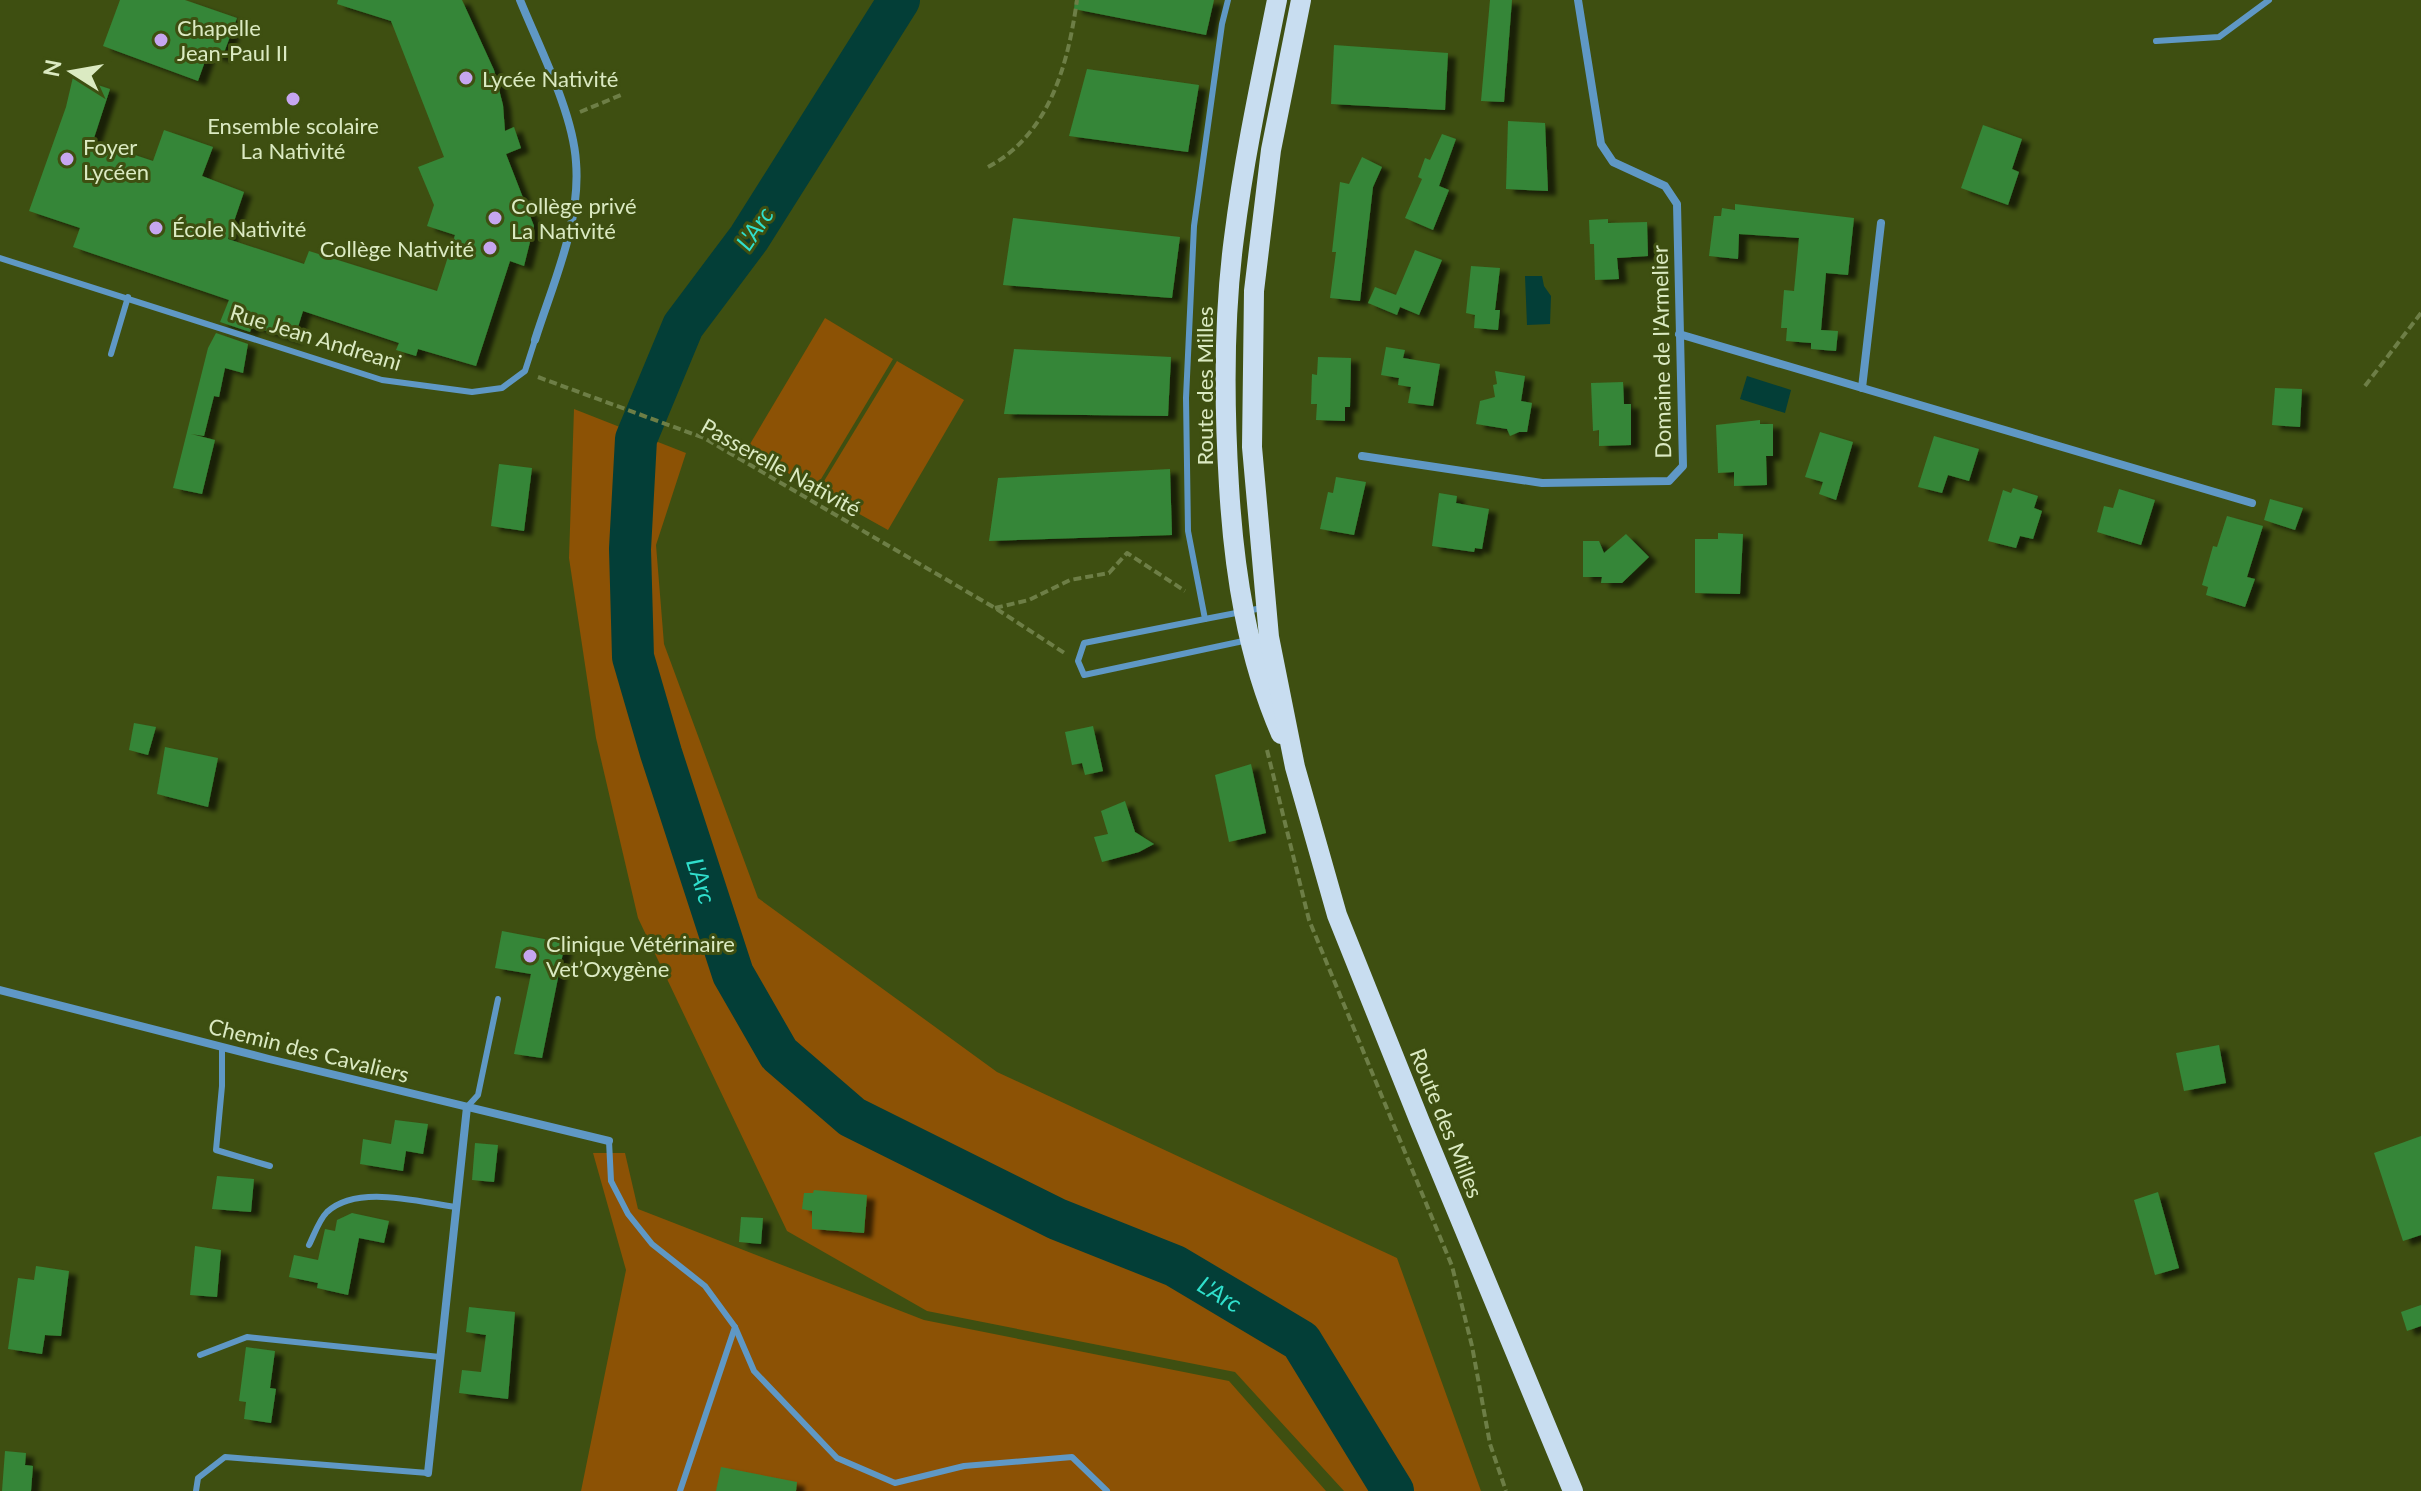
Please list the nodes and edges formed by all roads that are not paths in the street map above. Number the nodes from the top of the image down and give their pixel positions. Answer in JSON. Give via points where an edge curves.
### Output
{"nodes":[{"id":1,"x":520,"y":0,"type":"edge"},
{"id":2,"x":1228,"y":0,"type":"edge"},
{"id":3,"x":1277,"y":0,"type":"edge"},
{"id":4,"x":1301,"y":0,"type":"edge"},
{"id":5,"x":1578,"y":0,"type":"edge"},
{"id":6,"x":2269,"y":0,"type":"edge"},
{"id":7,"x":2156,"y":41,"type":"dead end"},
{"id":8,"x":1881,"y":223,"type":"dead end"},
{"id":9,"x":0,"y":258,"type":"edge"},
{"id":10,"x":128,"y":297,"type":"junction"},
{"id":11,"x":1679,"y":334,"type":"junction"},
{"id":12,"x":535,"y":340,"type":"joint"},
{"id":13,"x":111,"y":354,"type":"dead end"},
{"id":14,"x":1862,"y":388,"type":"junction"},
{"id":15,"x":1362,"y":456,"type":"dead end"},
{"id":16,"x":2252,"y":503,"type":"dead end"},
{"id":17,"x":1266,"y":608,"type":"junction"},
{"id":18,"x":1245,"y":611,"type":"junction"},
{"id":19,"x":1205,"y":619,"type":"junction"},
{"id":20,"x":1260,"y":638,"type":"junction"},
{"id":21,"x":0,"y":990,"type":"edge"},
{"id":22,"x":498,"y":999,"type":"dead end"},
{"id":23,"x":222,"y":1047,"type":"junction"},
{"id":24,"x":467,"y":1107,"type":"junction"},
{"id":25,"x":609,"y":1141,"type":"joint"},
{"id":26,"x":270,"y":1166,"type":"dead end"},
{"id":27,"x":456,"y":1207,"type":"junction"},
{"id":28,"x":309,"y":1245,"type":"dead end"},
{"id":29,"x":735,"y":1327,"type":"junction"},
{"id":30,"x":200,"y":1355,"type":"dead end"},
{"id":31,"x":440,"y":1357,"type":"junction"},
{"id":32,"x":428,"y":1473,"type":"joint"},
{"id":33,"x":196,"y":1491,"type":"edge"},
{"id":34,"x":680,"y":1491,"type":"edge"},
{"id":35,"x":1107,"y":1491,"type":"edge"},
{"id":36,"x":1573,"y":1491,"type":"edge"}],
"edges":[{"from":1,"to":12,"type":"street","name":"Rue Jean Andreani","via":[[567,117],[576,162],[573,219]]},
{"from":2,"to":19,"type":"lane","via":[[1193,241],[1186,398],[1188,531]]},
{"from":3,"to":18,"type":"main road","name":"Route des Milles","via":[[1247,149],[1227,324],[1224,411],[1231,525]]},
{"from":4,"to":17,"type":"main road","name":"Route des Milles","via":[[1271,150],[1254,291],[1252,447]]},
{"from":5,"to":11,"type":"street","name":"Domaine de l'Armelier","via":[[1601,144],[1613,162],[1665,186],[1677,204]]},
{"from":6,"to":7,"type":"lane","via":[[2219,37]]},
{"from":8,"to":14,"type":"street"},
{"from":9,"to":10,"type":"lane","name":"Rue Jean Andreani"},
{"from":10,"to":12,"type":"lane","name":"Rue Jean Andreani","via":[[382,380],[472,392],[502,388],[525,371]]},
{"from":10,"to":13,"type":"lane"},
{"from":11,"to":14,"type":"street"},
{"from":11,"to":15,"type":"street","name":"Domaine de l'Armelier","via":[[1683,466],[1669,481],[1542,483]]},
{"from":14,"to":16,"type":"street"},
{"from":17,"to":18,"type":"lane"},
{"from":17,"to":20,"type":"main road","name":"Route des Milles"},
{"from":18,"to":19,"type":"lane"},
{"from":18,"to":20,"type":"main road","name":"Route des Milles"},
{"from":19,"to":20,"type":"lane","via":[[1084,643],[1078,661],[1084,675]]},
{"from":20,"to":36,"type":"main road","name":"Route des Milles","via":[[1337,915]]},
{"from":21,"to":23,"type":"street","name":"Chemin des Cavaliers"},
{"from":22,"to":24,"type":"lane","via":[[478,1095]]},
{"from":23,"to":24,"type":"street","name":"Chemin des Cavaliers"},
{"from":23,"to":26,"type":"lane","via":[[216,1150]]},
{"from":24,"to":25,"type":"street","name":"Chemin des Cavaliers"},
{"from":24,"to":27,"type":"street"},
{"from":25,"to":29,"type":"lane","via":[[611,1181],[628,1214],[652,1244],[705,1286]]},
{"from":27,"to":28,"type":"lane","via":[[351,1197],[326,1213]]},
{"from":27,"to":31,"type":"street"},
{"from":29,"to":34,"type":"lane"},
{"from":29,"to":35,"type":"lane","via":[[754,1371],[837,1458],[895,1483],[964,1466],[1072,1457]]},
{"from":30,"to":31,"type":"lane","via":[[247,1337]]},
{"from":31,"to":32,"type":"street"},
{"from":32,"to":33,"type":"lane","via":[[225,1457],[198,1478]]}]}
